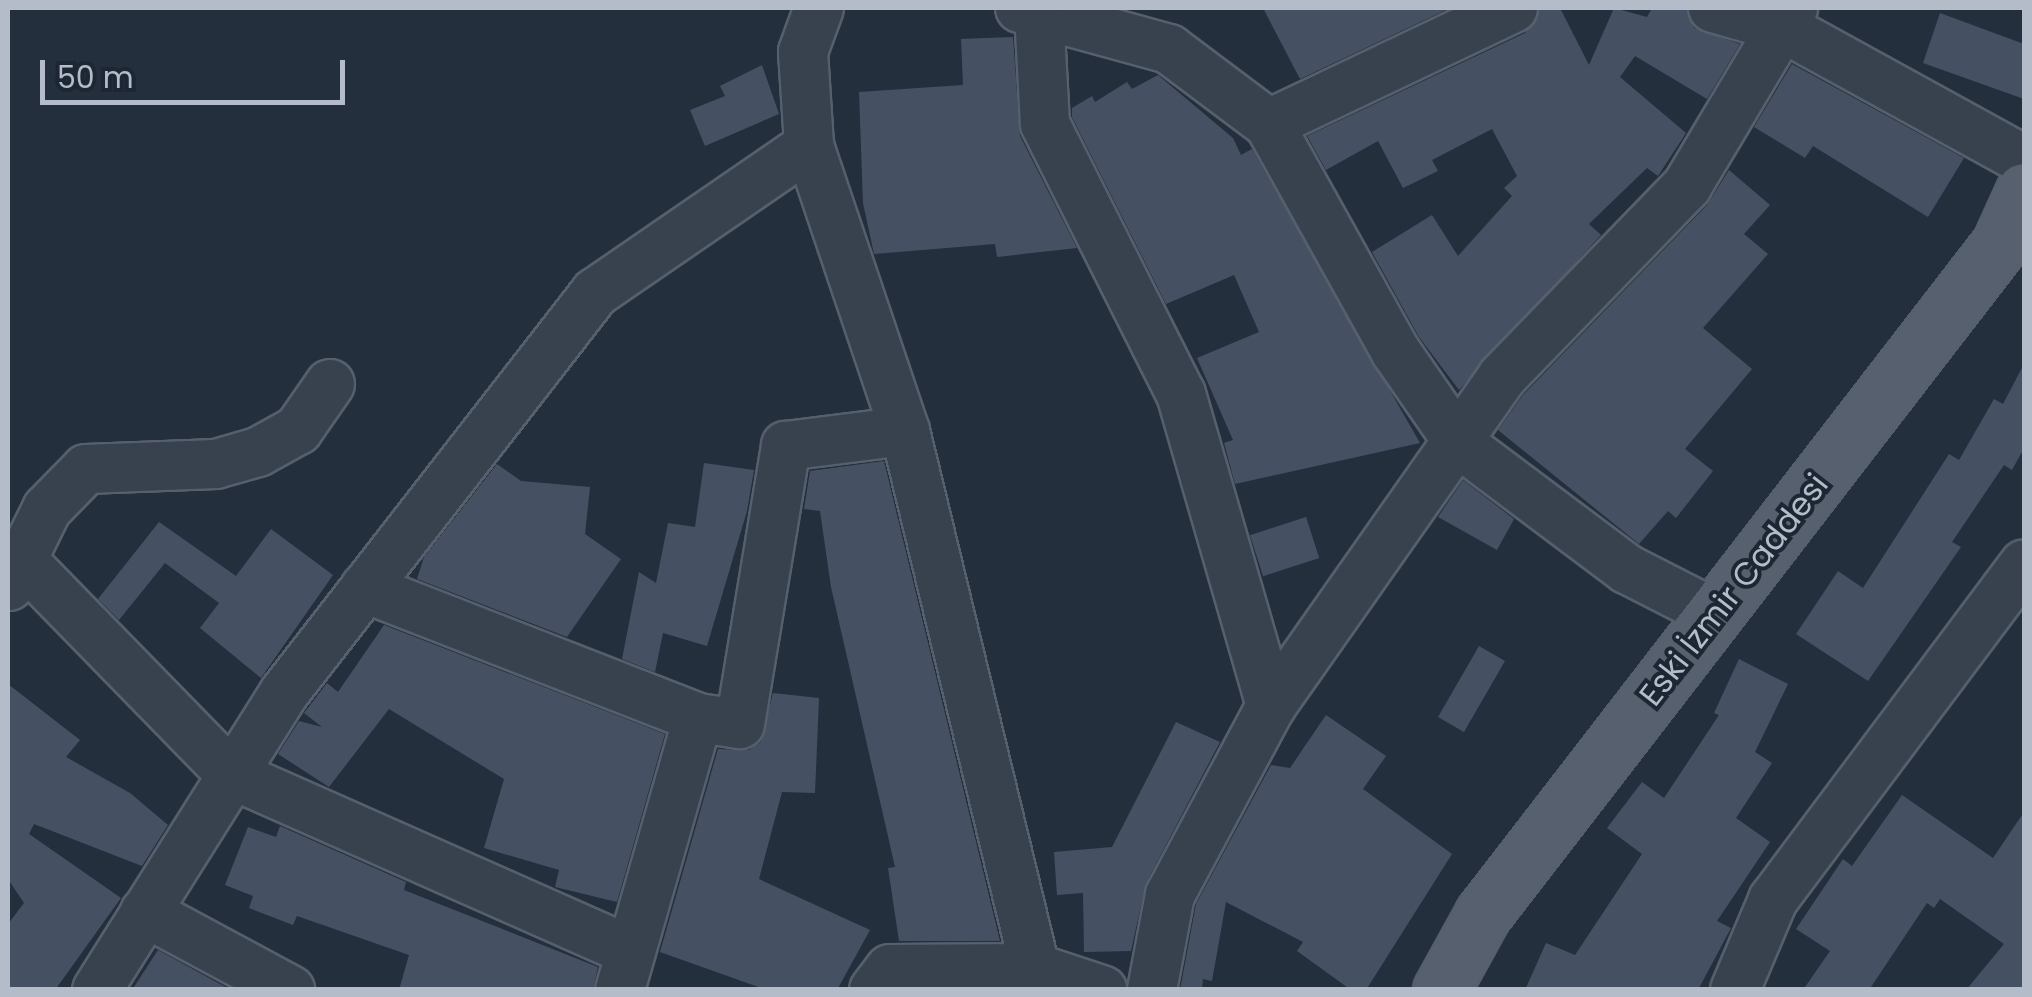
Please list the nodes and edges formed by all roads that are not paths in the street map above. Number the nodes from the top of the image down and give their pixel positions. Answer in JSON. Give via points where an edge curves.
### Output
{"nodes":[{"id":1,"x":820,"y":8,"type":"edge"},
{"id":2,"x":1513,"y":8,"type":"edge"},
{"id":3,"x":1713,"y":8,"type":"edge"},
{"id":4,"x":1029,"y":10,"type":"edge"},
{"id":5,"x":1789,"y":18,"type":"edge"},
{"id":6,"x":1268,"y":124,"type":"junction"},
{"id":7,"x":810,"y":146,"type":"junction"},
{"id":8,"x":2024,"y":160,"type":"edge"},
{"id":9,"x":2024,"y":191,"type":"edge"},
{"id":10,"x":330,"y":384,"type":"dead end"},
{"id":11,"x":906,"y":432,"type":"junction"},
{"id":12,"x":1459,"y":443,"type":"junction"},
{"id":13,"x":2024,"y":564,"type":"edge"},
{"id":14,"x":14,"y":574,"type":"edge"},
{"id":15,"x":366,"y":588,"type":"junction"},
{"id":16,"x":1717,"y":615,"type":"junction"},
{"id":17,"x":1271,"y":706,"type":"junction"},
{"id":18,"x":698,"y":718,"type":"junction"},
{"id":19,"x":232,"y":774,"type":"junction"},
{"id":20,"x":145,"y":912,"type":"junction"},
{"id":21,"x":1035,"y":968,"type":"junction"},
{"id":22,"x":625,"y":970,"type":"edge"},
{"id":23,"x":97,"y":990,"type":"edge"},
{"id":24,"x":290,"y":990,"type":"edge"},
{"id":25,"x":874,"y":990,"type":"edge"},
{"id":26,"x":1102,"y":990,"type":"edge"},
{"id":27,"x":1152,"y":990,"type":"edge"},
{"id":28,"x":1442,"y":990,"type":"edge"},
{"id":29,"x":1735,"y":990,"type":"edge"}],
"edges":[{"from":1,"to":7,"type":"street","via":[[803,52]]},
{"from":2,"to":6,"type":"street"},
{"from":3,"to":5,"type":"street"},
{"from":4,"to":6,"type":"street","via":[[1169,49]]},
{"from":4,"to":17,"type":"street","via":[[1045,124],[1181,394]]},
{"from":5,"to":8,"type":"street"},
{"from":5,"to":12,"type":"street","via":[[1687,186],[1566,304],[1502,377]]},
{"from":6,"to":12,"type":"street","via":[[1396,352]]},
{"from":7,"to":11,"type":"street"},
{"from":7,"to":15,"type":"street","via":[[595,293]]},
{"from":9,"to":16,"type":"main road","name":"Eski İzmir Caddesi","via":[[2000,244]]},
{"from":10,"to":14,"type":"street","via":[[298,430],[258,452],[216,464],[86,470],[48,509]]},
{"from":11,"to":18,"type":"street","via":[[786,446],[740,724]]},
{"from":11,"to":21,"type":"street"},
{"from":12,"to":16,"type":"street","via":[[1627,569]]},
{"from":12,"to":17,"type":"street"},
{"from":13,"to":29,"type":"street","via":[[1773,900]]},
{"from":14,"to":19,"type":"street"},
{"from":15,"to":18,"type":"street"},
{"from":15,"to":19,"type":"street","via":[[284,692]]},
{"from":16,"to":28,"type":"main road","name":"Eski İzmir Caddesi","via":[[1483,914]]},
{"from":17,"to":27,"type":"street","via":[[1170,894]]},
{"from":18,"to":22,"type":"street"},
{"from":19,"to":20,"type":"street"},
{"from":19,"to":22,"type":"street"},
{"from":20,"to":23,"type":"street"},
{"from":20,"to":24,"type":"street"},
{"from":21,"to":25,"type":"street","via":[[890,970]]},
{"from":21,"to":26,"type":"street"}]}
